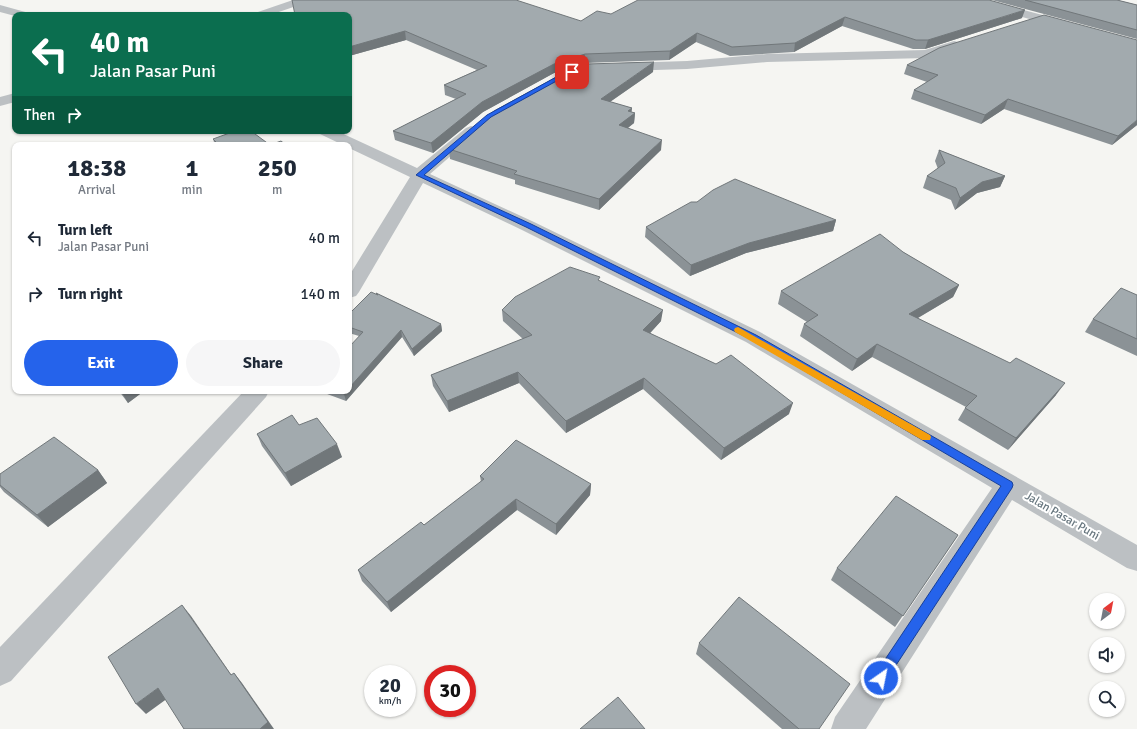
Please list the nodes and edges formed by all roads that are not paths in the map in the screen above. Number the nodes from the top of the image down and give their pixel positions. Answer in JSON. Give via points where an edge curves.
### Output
{"nodes":[{"id":1,"x":304,"y":0,"type":"edge"},
{"id":2,"x":973,"y":0,"type":"edge"},
{"id":3,"x":0,"y":8,"type":"edge"},
{"id":4,"x":14,"y":12,"type":"edge"},
{"id":5,"x":268,"y":12,"type":"edge"},
{"id":6,"x":1040,"y":18,"type":"junction"},
{"id":7,"x":1017,"y":25,"type":"edge"},
{"id":8,"x":1077,"y":28,"type":"edge"},
{"id":9,"x":966,"y":41,"type":"edge"},
{"id":10,"x":613,"y":66,"type":"edge"},
{"id":11,"x":12,"y":98,"type":"edge"},
{"id":12,"x":0,"y":102,"type":"edge"},
{"id":13,"x":483,"y":121,"type":"edge"},
{"id":14,"x":332,"y":134,"type":"edge"},
{"id":15,"x":349,"y":142,"type":"edge"},
{"id":16,"x":352,"y":143,"type":"edge"},
{"id":17,"x":419,"y":175,"type":"junction"},
{"id":18,"x":352,"y":287,"type":"edge"},
{"id":19,"x":255,"y":394,"type":"edge"},
{"id":20,"x":1008,"y":485,"type":"junction"},
{"id":21,"x":1137,"y":559,"type":"edge"},
{"id":22,"x":0,"y":670,"type":"edge"},
{"id":23,"x":847,"y":729,"type":"edge"}],
"edges":[{"from":1,"to":5,"type":"street"},
{"from":2,"to":6,"type":"street"},
{"from":3,"to":4,"type":"street"},
{"from":6,"to":7,"type":"street"},
{"from":6,"to":8,"type":"street"},
{"from":9,"to":10,"type":"street","via":[[926,54],[767,58],[687,65]]},
{"from":11,"to":12,"type":"street"},
{"from":13,"to":17,"type":"street"},
{"from":14,"to":15,"type":"street","name":"Jalan Pasar Puni"},
{"from":16,"to":17,"type":"street","name":"Jalan Pasar Puni"},
{"from":17,"to":18,"type":"street"},
{"from":17,"to":20,"type":"street","name":"Jalan Pasar Puni","via":[[753,337]]},
{"from":19,"to":22,"type":"street"},
{"from":20,"to":21,"type":"street","name":"Jalan Pasar Puni"},
{"from":20,"to":23,"type":"street"}]}
